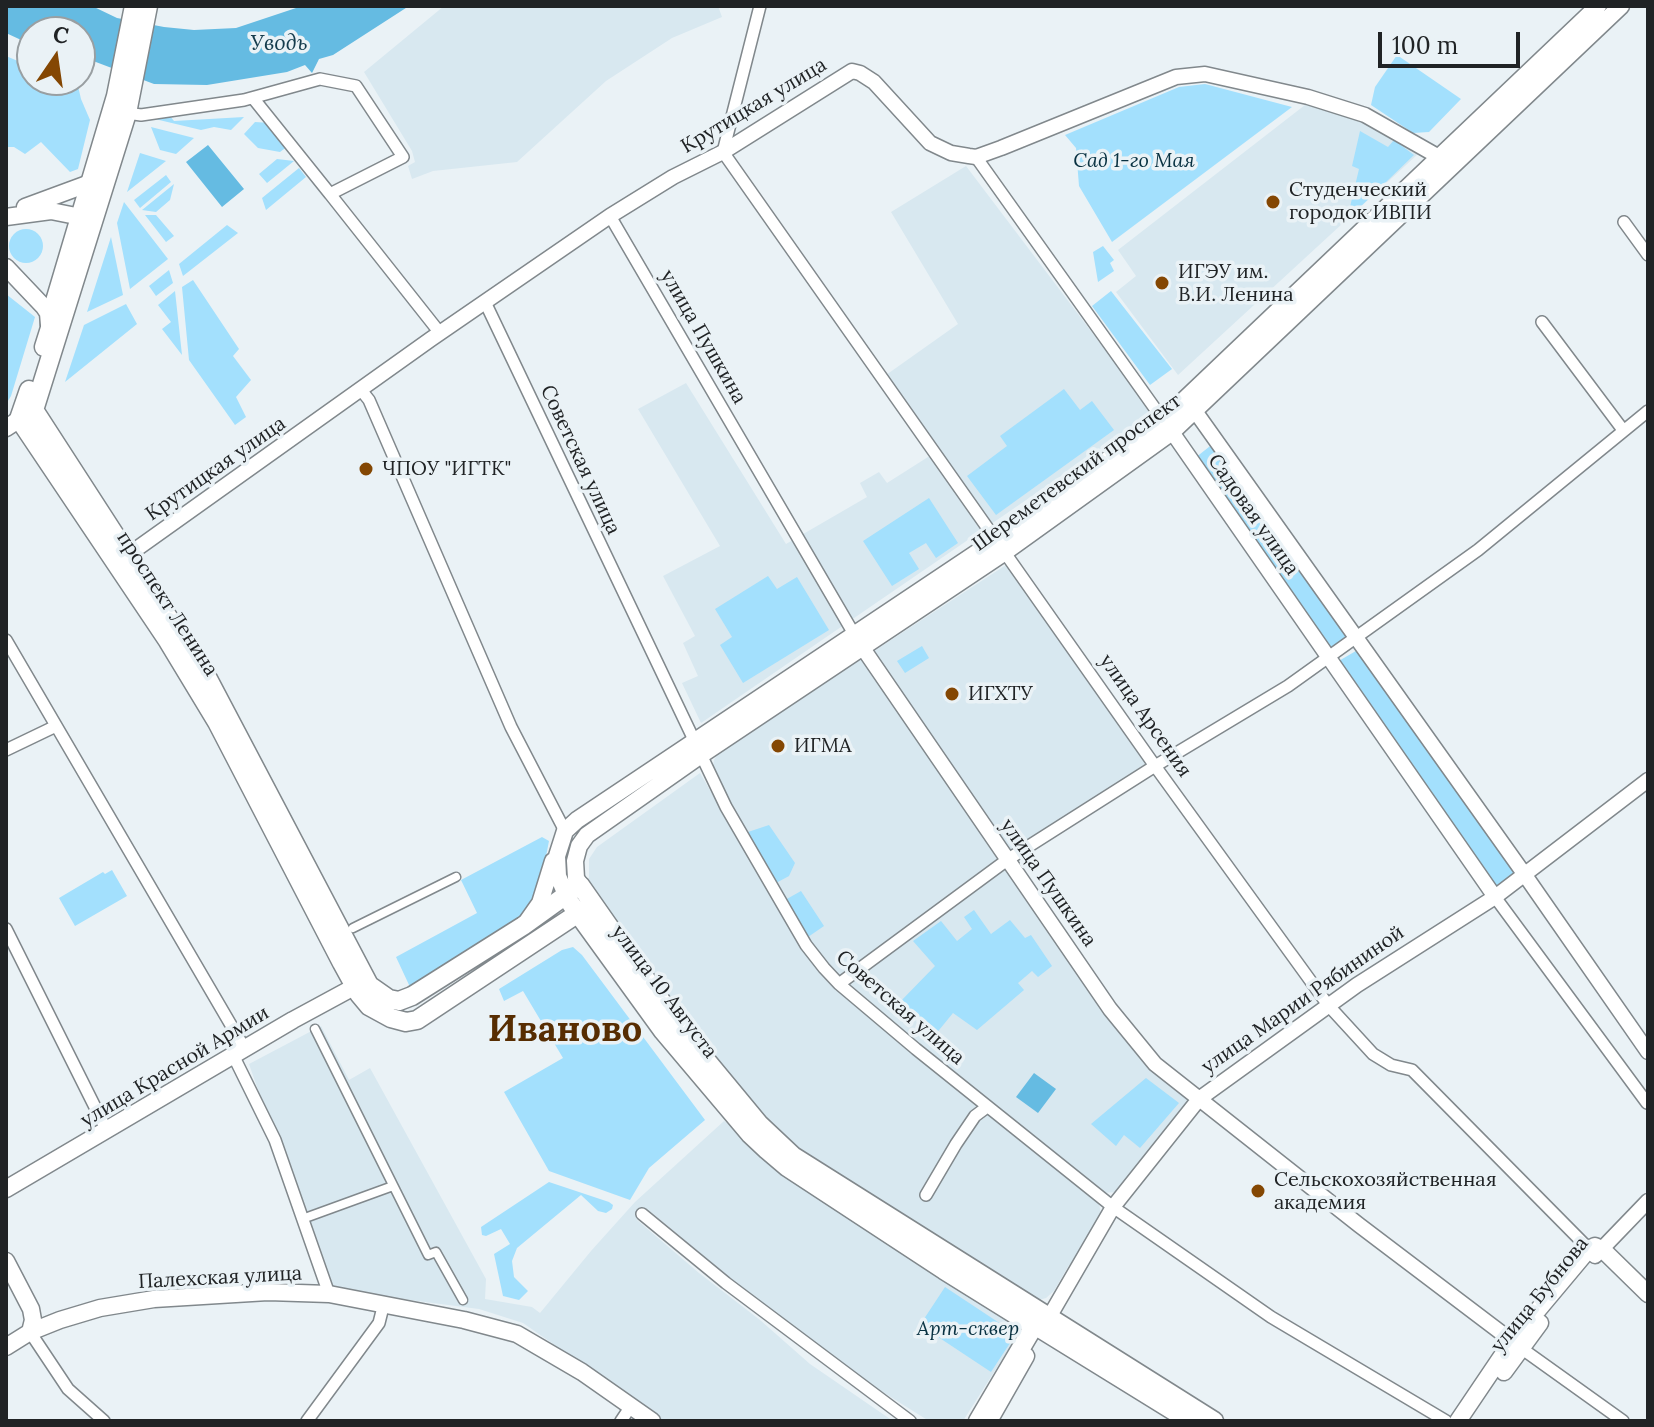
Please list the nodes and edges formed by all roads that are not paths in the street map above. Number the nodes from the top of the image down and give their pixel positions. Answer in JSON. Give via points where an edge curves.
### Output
{"nodes":[{"id":1,"x":134,"y":6,"type":"edge"},
{"id":2,"x":148,"y":6,"type":"edge"},
{"id":3,"x":760,"y":6,"type":"edge"},
{"id":4,"x":1598,"y":6,"type":"edge"},
{"id":5,"x":1621,"y":6,"type":"edge"},
{"id":6,"x":253,"y":98,"type":"junction"},
{"id":7,"x":124,"y":103,"type":"junction"},
{"id":8,"x":723,"y":152,"type":"junction"},
{"id":9,"x":976,"y":157,"type":"junction"},
{"id":10,"x":1445,"y":163,"type":"junction"},
{"id":11,"x":90,"y":183,"type":"junction"},
{"id":12,"x":330,"y":194,"type":"junction"},
{"id":13,"x":6,"y":216,"type":"edge"},
{"id":14,"x":610,"y":216,"type":"junction"},
{"id":15,"x":88,"y":218,"type":"junction"},
{"id":16,"x":1624,"y":222,"type":"dead end"},
{"id":17,"x":1648,"y":255,"type":"edge"},
{"id":18,"x":6,"y":267,"type":"edge"},
{"id":19,"x":485,"y":302,"type":"junction"},
{"id":20,"x":1542,"y":322,"type":"dead end"},
{"id":21,"x":50,"y":328,"type":"junction"},
{"id":22,"x":440,"y":333,"type":"junction"},
{"id":23,"x":361,"y":390,"type":"junction"},
{"id":24,"x":1195,"y":411,"type":"junction"},
{"id":25,"x":1648,"y":411,"type":"edge"},
{"id":26,"x":20,"y":419,"type":"edge"},
{"id":27,"x":1167,"y":426,"type":"junction"},
{"id":28,"x":1623,"y":430,"type":"junction"},
{"id":29,"x":1000,"y":546,"type":"junction"},
{"id":30,"x":128,"y":555,"type":"junction"},
{"id":31,"x":1356,"y":637,"type":"junction"},
{"id":32,"x":6,"y":640,"type":"edge"},
{"id":33,"x":858,"y":641,"type":"junction"},
{"id":34,"x":1328,"y":658,"type":"junction"},
{"id":35,"x":56,"y":726,"type":"junction"},
{"id":36,"x":698,"y":748,"type":"junction"},
{"id":37,"x":6,"y":750,"type":"edge"},
{"id":38,"x":1155,"y":766,"type":"junction"},
{"id":39,"x":1648,"y":780,"type":"edge"},
{"id":40,"x":565,"y":831,"type":"junction"},
{"id":41,"x":558,"y":849,"type":"junction"},
{"id":42,"x":1007,"y":860,"type":"junction"},
{"id":43,"x":1525,"y":875,"type":"junction"},
{"id":44,"x":456,"y":877,"type":"dead end"},
{"id":45,"x":573,"y":890,"type":"junction"},
{"id":46,"x":1495,"y":897,"type":"junction"},
{"id":47,"x":585,"y":909,"type":"junction"},
{"id":48,"x":523,"y":926,"type":"junction"},
{"id":49,"x":353,"y":928,"type":"dead end"},
{"id":50,"x":6,"y":929,"type":"edge"},
{"id":51,"x":555,"y":930,"type":"junction"},
{"id":52,"x":593,"y":935,"type":"junction"},
{"id":53,"x":11,"y":953,"type":"edge"},
{"id":54,"x":361,"y":984,"type":"junction"},
{"id":55,"x":839,"y":984,"type":"junction"},
{"id":56,"x":1328,"y":1005,"type":"junction"},
{"id":57,"x":315,"y":1029,"type":"dead end"},
{"id":58,"x":239,"y":1052,"type":"junction"},
{"id":59,"x":1648,"y":1052,"type":"edge"},
{"id":60,"x":1199,"y":1099,"type":"junction"},
{"id":61,"x":1647,"y":1103,"type":"edge"},
{"id":62,"x":987,"y":1107,"type":"junction"},
{"id":63,"x":107,"y":1131,"type":"junction"},
{"id":64,"x":393,"y":1186,"type":"junction"},
{"id":65,"x":6,"y":1189,"type":"edge"},
{"id":66,"x":926,"y":1195,"type":"dead end"},
{"id":67,"x":1648,"y":1201,"type":"edge"},
{"id":68,"x":1113,"y":1207,"type":"junction"},
{"id":69,"x":642,"y":1214,"type":"dead end"},
{"id":70,"x":305,"y":1218,"type":"junction"},
{"id":71,"x":1596,"y":1251,"type":"junction"},
{"id":72,"x":6,"y":1261,"type":"edge"},
{"id":73,"x":329,"y":1294,"type":"junction"},
{"id":74,"x":1648,"y":1294,"type":"edge"},
{"id":75,"x":27,"y":1299,"type":"junction"},
{"id":76,"x":463,"y":1300,"type":"dead end"},
{"id":77,"x":384,"y":1303,"type":"junction"},
{"id":78,"x":1648,"y":1308,"type":"edge"},
{"id":79,"x":60,"y":1320,"type":"junction"},
{"id":80,"x":1041,"y":1324,"type":"junction"},
{"id":81,"x":30,"y":1332,"type":"junction"},
{"id":82,"x":1517,"y":1344,"type":"junction"},
{"id":83,"x":6,"y":1347,"type":"edge"},
{"id":84,"x":631,"y":1406,"type":"junction"},
{"id":85,"x":1210,"y":1420,"type":"edge"},
{"id":86,"x":104,"y":1421,"type":"edge"},
{"id":87,"x":307,"y":1421,"type":"edge"},
{"id":88,"x":621,"y":1421,"type":"edge"},
{"id":89,"x":652,"y":1421,"type":"edge"},
{"id":90,"x":910,"y":1421,"type":"edge"},
{"id":91,"x":978,"y":1421,"type":"edge"},
{"id":92,"x":989,"y":1421,"type":"edge"},
{"id":93,"x":1188,"y":1421,"type":"edge"},
{"id":94,"x":1446,"y":1421,"type":"edge"},
{"id":95,"x":1458,"y":1421,"type":"edge"},
{"id":96,"x":1470,"y":1421,"type":"edge"},
{"id":97,"x":1623,"y":1421,"type":"edge"}],
"edges":[{"from":1,"to":7,"type":"highway"},
{"from":2,"to":7,"type":"highway"},
{"from":3,"to":8,"type":"street"},
{"from":4,"to":10,"type":"main road","name":"Шереметевский проспект"},
{"from":5,"to":10,"type":"main road","name":"Шереметевский проспект"},
{"from":6,"to":7,"type":"street","via":[[141,115]]},
{"from":6,"to":12,"type":"street"},
{"from":6,"to":12,"type":"street","via":[[320,79],[356,86],[403,157]]},
{"from":7,"to":11,"type":"highway"},
{"from":7,"to":15,"type":"highway"},
{"from":8,"to":9,"type":"street","name":"Крутицкая улица","via":[[852,71],[874,82],[930,143]]},
{"from":8,"to":14,"type":"street","name":"Крутицкая улица"},
{"from":8,"to":29,"type":"street","name":"улица Арсения"},
{"from":9,"to":10,"type":"street","via":[[1176,77],[1205,74],[1365,115]]},
{"from":9,"to":27,"type":"street","name":"Садовая улица"},
{"from":10,"to":24,"type":"main road","name":"Шереметевский проспект"},
{"from":10,"to":27,"type":"main road","name":"Шереметевский проспект"},
{"from":11,"to":13,"type":"main road"},
{"from":11,"to":15,"type":"highway"},
{"from":12,"to":22,"type":"street"},
{"from":13,"to":15,"type":"main road","via":[[51,211]]},
{"from":14,"to":19,"type":"street","name":"Крутицкая улица"},
{"from":14,"to":33,"type":"street","name":"улица Пушкина"},
{"from":15,"to":21,"type":"highway"},
{"from":15,"to":26,"type":"highway"},
{"from":16,"to":17,"type":"street"},
{"from":18,"to":21,"type":"main road","via":[[44,307]]},
{"from":19,"to":22,"type":"street","name":"Крутицкая улица"},
{"from":19,"to":36,"type":"street","name":"Советская улица"},
{"from":20,"to":28,"type":"street"},
{"from":21,"to":26,"type":"highway"},
{"from":22,"to":23,"type":"street","name":"Крутицкая улица"},
{"from":23,"to":30,"type":"street","name":"Крутицкая улица"},
{"from":23,"to":40,"type":"street","via":[[511,727]]},
{"from":24,"to":27,"type":"main road","name":"Шереметевский проспект"},
{"from":24,"to":31,"type":"street","name":"Садовая улица"},
{"from":25,"to":28,"type":"street"},
{"from":26,"to":30,"type":"highway","name":"проспект Ленина"},
{"from":26,"to":54,"type":"highway","name":"проспект Ленина","via":[[217,722]]},
{"from":27,"to":29,"type":"main road","name":"Шереметевский проспект"},
{"from":27,"to":34,"type":"street","name":"Садовая улица"},
{"from":28,"to":31,"type":"street","via":[[1478,550]]},
{"from":29,"to":33,"type":"main road","name":"Шереметевский проспект"},
{"from":29,"to":38,"type":"street","name":"улица Арсения"},
{"from":30,"to":54,"type":"highway","name":"проспект Ленина","via":[[208,679]]},
{"from":31,"to":34,"type":"street"},
{"from":31,"to":43,"type":"street","name":"Садовая улица"},
{"from":32,"to":35,"type":"street"},
{"from":33,"to":36,"type":"main road","name":"Шереметевский проспект"},
{"from":33,"to":42,"type":"street","name":"улица Пушкина"},
{"from":34,"to":38,"type":"street"},
{"from":34,"to":46,"type":"street","name":"Садовая улица"},
{"from":35,"to":37,"type":"street"},
{"from":35,"to":58,"type":"street"},
{"from":36,"to":40,"type":"main road","name":"Шереметевский проспект"},
{"from":36,"to":45,"type":"main road","name":"Шереметевский проспект","via":[[587,835],[579,846]]},
{"from":36,"to":55,"type":"street","name":"Советская улица","via":[[806,945]]},
{"from":38,"to":42,"type":"street"},
{"from":38,"to":56,"type":"street","name":"улица Арсения"},
{"from":39,"to":43,"type":"street","name":"улица Марии Рябининой"},
{"from":40,"to":41,"type":"main road","name":"улица 10 Августа"},
{"from":41,"to":45,"type":"main road","name":"улица 10 Августа","via":[[557,873]]},
{"from":41,"to":48,"type":"main road","via":[[540,903]]},
{"from":42,"to":55,"type":"street"},
{"from":42,"to":60,"type":"street","name":"улица Пушкина","via":[[1110,1009],[1155,1064]]},
{"from":43,"to":46,"type":"street","name":"улица Марии Рябининой"},
{"from":43,"to":59,"type":"street","name":"Садовая улица"},
{"from":44,"to":49,"type":"street"},
{"from":45,"to":47,"type":"highway","name":"улица 10 Августа"},
{"from":45,"to":48,"type":"highway"},
{"from":46,"to":56,"type":"street","name":"улица Марии Рябининой"},
{"from":46,"to":61,"type":"street"},
{"from":47,"to":51,"type":"highway","name":"проспект Ленина"},
{"from":47,"to":52,"type":"highway","name":"улица 10 Августа"},
{"from":47,"to":80,"type":"highway","name":"улица 10 Августа","via":[[772,1137]]},
{"from":48,"to":54,"type":"highway","via":[[404,1000],[389,999]]},
{"from":50,"to":53,"type":"street"},
{"from":51,"to":52,"type":"highway","via":[[579,928]]},
{"from":51,"to":54,"type":"highway","name":"проспект Ленина","via":[[417,1020],[384,1016],[369,1006]]},
{"from":52,"to":80,"type":"highway","name":"улица 10 Августа","via":[[663,1031],[767,1150],[917,1253]]},
{"from":53,"to":63,"type":"street"},
{"from":54,"to":58,"type":"main road","name":"улица Красной Армии"},
{"from":55,"to":62,"type":"street","name":"Советская улица"},
{"from":56,"to":60,"type":"street","name":"улица Марии Рябининой"},
{"from":56,"to":71,"type":"street","name":"улица Арсения","via":[[1373,1054],[1412,1070]]},
{"from":57,"to":64,"type":"street"},
{"from":58,"to":63,"type":"main road","name":"улица Красной Армии"},
{"from":58,"to":70,"type":"street"},
{"from":60,"to":68,"type":"street","name":"улица Марии Рябининой"},
{"from":60,"to":82,"type":"street","name":"улица Пушкина"},
{"from":62,"to":66,"type":"street","via":[[975,1116]]},
{"from":62,"to":68,"type":"street","name":"Советская улица"},
{"from":63,"to":65,"type":"main road","name":"улица Красной Армии"},
{"from":64,"to":70,"type":"street"},
{"from":64,"to":76,"type":"street","via":[[428,1255],[436,1252]]},
{"from":67,"to":71,"type":"street","name":"улица Бубнова"},
{"from":68,"to":80,"type":"street","name":"улица Марии Рябининой"},
{"from":68,"to":94,"type":"street","name":"Советская улица","via":[[1271,1317]]},
{"from":69,"to":90,"type":"street"},
{"from":70,"to":73,"type":"street"},
{"from":71,"to":74,"type":"main road","name":"улица Арсения"},
{"from":71,"to":78,"type":"main road","name":"улица Арсения"},
{"from":71,"to":82,"type":"main road","name":"улица Бубнова"},
{"from":72,"to":75,"type":"main road"},
{"from":73,"to":77,"type":"main road","name":"Палехская улица"},
{"from":73,"to":79,"type":"main road","name":"Палехская улица","via":[[154,1299]]},
{"from":75,"to":79,"type":"main road","via":[[42,1314]]},
{"from":75,"to":81,"type":"main road","via":[[33,1320]]},
{"from":77,"to":84,"type":"main road","name":"Палехская улица","via":[[517,1334]]},
{"from":77,"to":87,"type":"street","via":[[379,1323]]},
{"from":79,"to":81,"type":"main road","name":"Палехская улица"},
{"from":80,"to":85,"type":"highway","name":"улица 10 Августа"},
{"from":80,"to":91,"type":"highway","name":"улица Марии Рябининой"},
{"from":80,"to":92,"type":"main road","name":"улица Марии Рябининой"},
{"from":80,"to":93,"type":"main road","name":"улица 10 Августа"},
{"from":81,"to":83,"type":"main road","name":"Палехская улица"},
{"from":81,"to":86,"type":"street","via":[[68,1389]]},
{"from":82,"to":95,"type":"main road","name":"улица Бубнова"},
{"from":82,"to":96,"type":"main road","name":"улица Бубнова"},
{"from":82,"to":97,"type":"street","name":"улица Пушкина"},
{"from":84,"to":88,"type":"street"},
{"from":84,"to":89,"type":"main road","name":"Палехская улица"}]}
